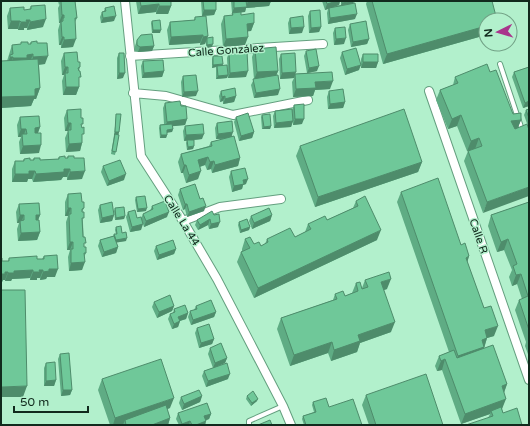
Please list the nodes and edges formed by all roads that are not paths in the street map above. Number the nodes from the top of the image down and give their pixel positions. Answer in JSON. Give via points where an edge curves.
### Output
{"nodes":[{"id":1,"x":125,"y":1,"type":"edge"},
{"id":2,"x":323,"y":44,"type":"dead end"},
{"id":3,"x":130,"y":56,"type":"junction"},
{"id":4,"x":500,"y":64,"type":"dead end"},
{"id":5,"x":429,"y":91,"type":"dead end"},
{"id":6,"x":133,"y":93,"type":"junction"},
{"id":7,"x":308,"y":100,"type":"dead end"},
{"id":8,"x":524,"y":137,"type":"edge"},
{"id":9,"x":281,"y":199,"type":"dead end"},
{"id":10,"x":183,"y":221,"type":"junction"},
{"id":11,"x":529,"y":380,"type":"edge"},
{"id":12,"x":283,"y":406,"type":"junction"},
{"id":13,"x":249,"y":425,"type":"edge"},
{"id":14,"x":291,"y":425,"type":"edge"}],
"edges":[{"from":1,"to":3,"type":"street","name":"Calle La 44"},
{"from":2,"to":3,"type":"street","name":"Calle González"},
{"from":3,"to":6,"type":"street","name":"Calle La 44"},
{"from":4,"to":8,"type":"lane"},
{"from":5,"to":11,"type":"street","name":"Calle R"},
{"from":6,"to":7,"type":"street","via":[[166,96],[233,115]]},
{"from":6,"to":10,"type":"street","name":"Calle La 44","via":[[141,156]]},
{"from":9,"to":10,"type":"street","via":[[220,207]]},
{"from":10,"to":12,"type":"street","name":"Calle La 44","via":[[218,279]]},
{"from":12,"to":13,"type":"lane","via":[[249,422]]},
{"from":12,"to":14,"type":"street","name":"Calle La 44"}]}
